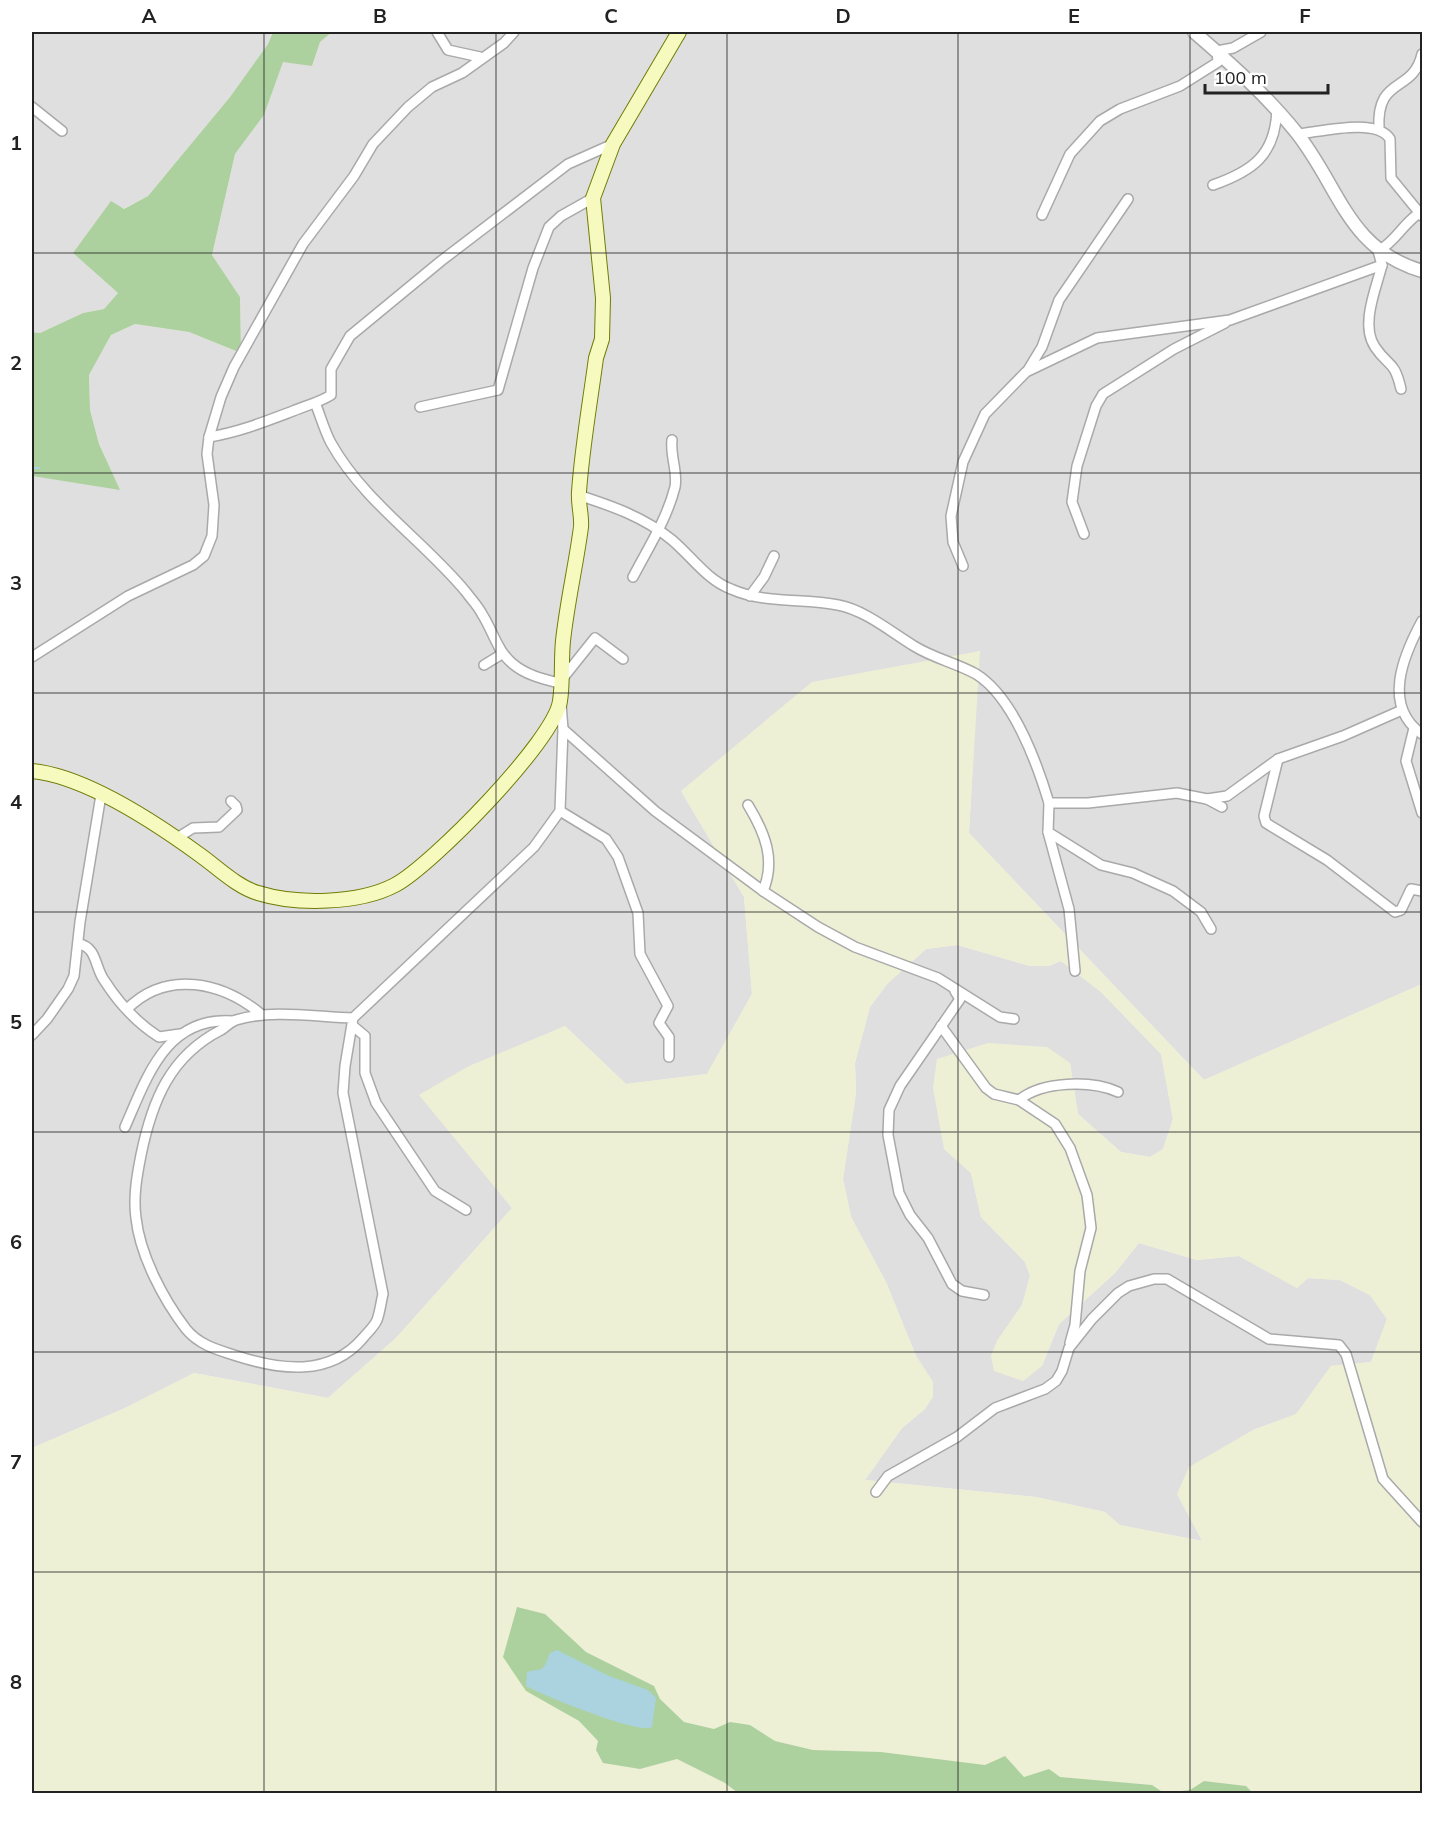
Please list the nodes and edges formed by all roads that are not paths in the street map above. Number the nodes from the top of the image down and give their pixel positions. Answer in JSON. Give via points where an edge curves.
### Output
{"nodes":[{"id":1,"x":437,"y":32,"type":"edge"},
{"id":2,"x":514,"y":32,"type":"edge"},
{"id":3,"x":679,"y":32,"type":"edge"},
{"id":4,"x":1194,"y":32,"type":"edge"},
{"id":5,"x":1262,"y":32,"type":"edge"},
{"id":6,"x":1217,"y":51,"type":"junction"},
{"id":7,"x":1422,"y":54,"type":"edge"},
{"id":8,"x":480,"y":57,"type":"junction"},
{"id":9,"x":32,"y":107,"type":"edge"},
{"id":10,"x":1277,"y":110,"type":"junction"},
{"id":11,"x":1379,"y":129,"type":"junction"},
{"id":12,"x":62,"y":131,"type":"dead end"},
{"id":13,"x":1298,"y":134,"type":"junction"},
{"id":14,"x":613,"y":144,"type":"junction"},
{"id":15,"x":1213,"y":185,"type":"dead end"},
{"id":16,"x":593,"y":198,"type":"junction"},
{"id":17,"x":1128,"y":199,"type":"dead end"},
{"id":18,"x":1042,"y":215,"type":"dead end"},
{"id":19,"x":1420,"y":215,"type":"edge"},
{"id":20,"x":1378,"y":251,"type":"junction"},
{"id":21,"x":1382,"y":265,"type":"junction"},
{"id":22,"x":1422,"y":271,"type":"edge"},
{"id":23,"x":1230,"y":321,"type":"junction"},
{"id":24,"x":1026,"y":372,"type":"junction"},
{"id":25,"x":1401,"y":389,"type":"dead end"},
{"id":26,"x":316,"y":405,"type":"junction"},
{"id":27,"x":420,"y":407,"type":"dead end"},
{"id":28,"x":208,"y":437,"type":"junction"},
{"id":29,"x":672,"y":440,"type":"dead end"},
{"id":30,"x":578,"y":495,"type":"junction"},
{"id":31,"x":659,"y":530,"type":"junction"},
{"id":32,"x":1084,"y":534,"type":"dead end"},
{"id":33,"x":774,"y":556,"type":"dead end"},
{"id":34,"x":963,"y":566,"type":"dead end"},
{"id":35,"x":633,"y":577,"type":"dead end"},
{"id":36,"x":750,"y":596,"type":"junction"},
{"id":37,"x":1422,"y":621,"type":"edge"},
{"id":38,"x":499,"y":647,"type":"junction"},
{"id":39,"x":32,"y":657,"type":"edge"},
{"id":40,"x":623,"y":659,"type":"dead end"},
{"id":41,"x":484,"y":665,"type":"dead end"},
{"id":42,"x":559,"y":683,"type":"junction"},
{"id":43,"x":560,"y":701,"type":"junction"},
{"id":44,"x":1402,"y":710,"type":"junction"},
{"id":45,"x":1414,"y":728,"type":"junction"},
{"id":46,"x":563,"y":729,"type":"junction"},
{"id":47,"x":1422,"y":734,"type":"edge"},
{"id":48,"x":1278,"y":759,"type":"junction"},
{"id":49,"x":32,"y":771,"type":"edge"},
{"id":50,"x":101,"y":795,"type":"junction"},
{"id":51,"x":1207,"y":799,"type":"junction"},
{"id":52,"x":231,"y":801,"type":"dead end"},
{"id":53,"x":1049,"y":802,"type":"junction"},
{"id":54,"x":748,"y":805,"type":"dead end"},
{"id":55,"x":1222,"y":807,"type":"dead end"},
{"id":56,"x":561,"y":811,"type":"junction"},
{"id":57,"x":1422,"y":813,"type":"edge"},
{"id":58,"x":1048,"y":832,"type":"junction"},
{"id":59,"x":177,"y":838,"type":"junction"},
{"id":60,"x":763,"y":891,"type":"junction"},
{"id":61,"x":1422,"y":891,"type":"edge"},
{"id":62,"x":1211,"y":929,"type":"dead end"},
{"id":63,"x":79,"y":944,"type":"junction"},
{"id":64,"x":1075,"y":971,"type":"dead end"},
{"id":65,"x":954,"y":989,"type":"junction"},
{"id":66,"x":127,"y":1009,"type":"junction"},
{"id":67,"x":262,"y":1015,"type":"junction"},
{"id":68,"x":1014,"y":1019,"type":"dead end"},
{"id":69,"x":233,"y":1020,"type":"junction"},
{"id":70,"x":353,"y":1022,"type":"junction"},
{"id":71,"x":941,"y":1026,"type":"junction"},
{"id":72,"x":180,"y":1034,"type":"junction"},
{"id":73,"x":32,"y":1035,"type":"edge"},
{"id":74,"x":669,"y":1057,"type":"dead end"},
{"id":75,"x":1118,"y":1092,"type":"dead end"},
{"id":76,"x":1019,"y":1100,"type":"junction"},
{"id":77,"x":125,"y":1127,"type":"dead end"},
{"id":78,"x":466,"y":1210,"type":"dead end"},
{"id":79,"x":984,"y":1295,"type":"dead end"},
{"id":80,"x":1069,"y":1348,"type":"junction"},
{"id":81,"x":876,"y":1492,"type":"dead end"},
{"id":82,"x":1422,"y":1522,"type":"edge"}],
"edges":[{"from":1,"to":8,"type":"street","via":[[448,50]]},
{"from":2,"to":8,"type":"street"},
{"from":3,"to":14,"type":"main road"},
{"from":4,"to":6,"type":"street"},
{"from":5,"to":6,"type":"street","via":[[1233,48]]},
{"from":6,"to":10,"type":"street"},
{"from":6,"to":18,"type":"street","via":[[1218,62],[1192,80],[1100,121],[1070,154]]},
{"from":7,"to":11,"type":"street","via":[[1410,78],[1387,91],[1380,107]]},
{"from":8,"to":28,"type":"street","via":[[462,73],[432,87],[412,103],[373,144],[303,244],[234,367]]},
{"from":9,"to":12,"type":"street"},
{"from":10,"to":13,"type":"street"},
{"from":10,"to":15,"type":"street","via":[[1276,133],[1257,164]]},
{"from":11,"to":13,"type":"street","via":[[1354,127]]},
{"from":11,"to":19,"type":"street","via":[[1389,139],[1391,178]]},
{"from":13,"to":20,"type":"street","via":[[1354,225]]},
{"from":14,"to":16,"type":"main road"},
{"from":14,"to":26,"type":"street","via":[[568,164],[350,336],[331,369],[331,395]]},
{"from":16,"to":27,"type":"street","via":[[549,227],[533,268],[498,390]]},
{"from":16,"to":30,"type":"main road","via":[[603,298],[602,339],[596,358]]},
{"from":17,"to":24,"type":"street","via":[[1059,300],[1042,347]]},
{"from":19,"to":20,"type":"street","via":[[1403,227],[1394,242]]},
{"from":20,"to":21,"type":"street"},
{"from":20,"to":22,"type":"street"},
{"from":21,"to":23,"type":"street"},
{"from":21,"to":25,"type":"street","via":[[1370,316],[1370,336],[1380,355],[1397,370]]},
{"from":23,"to":24,"type":"street","via":[[1097,338]]},
{"from":23,"to":32,"type":"street","via":[[1174,349],[1103,394],[1077,466],[1072,502]]},
{"from":24,"to":34,"type":"street","via":[[985,414],[963,462],[951,516],[953,542]]},
{"from":26,"to":28,"type":"street","via":[[250,429]]},
{"from":26,"to":38,"type":"street","via":[[330,442],[342,460],[366,490],[451,574],[482,614]]},
{"from":28,"to":39,"type":"street","via":[[214,505],[212,536],[204,556],[128,596]]},
{"from":29,"to":31,"type":"street","via":[[675,487]]},
{"from":30,"to":31,"type":"street","via":[[634,515]]},
{"from":30,"to":42,"type":"main road","via":[[581,524]]},
{"from":31,"to":35,"type":"street"},
{"from":31,"to":36,"type":"street","via":[[711,577]]},
{"from":33,"to":36,"type":"street"},
{"from":36,"to":53,"type":"street","via":[[816,601],[855,609],[929,655],[974,673],[992,688],[1025,739]]},
{"from":37,"to":44,"type":"street","via":[[1402,664]]},
{"from":38,"to":41,"type":"street","via":[[501,654]]},
{"from":38,"to":42,"type":"street","via":[[515,666],[540,679]]},
{"from":40,"to":42,"type":"street","via":[[595,638]]},
{"from":42,"to":43,"type":"main road"},
{"from":43,"to":46,"type":"street"},
{"from":43,"to":59,"type":"main road","via":[[534,749],[492,798],[417,871],[371,894],[324,900],[284,899],[256,893]]},
{"from":44,"to":45,"type":"street"},
{"from":44,"to":48,"type":"street"},
{"from":45,"to":47,"type":"street"},
{"from":45,"to":57,"type":"street","via":[[1406,761]]},
{"from":46,"to":56,"type":"street"},
{"from":46,"to":60,"type":"street","via":[[655,811]]},
{"from":48,"to":51,"type":"street","via":[[1227,796]]},
{"from":48,"to":61,"type":"street","via":[[1264,816],[1266,823],[1327,860],[1395,912],[1401,910],[1411,889]]},
{"from":49,"to":50,"type":"main road","via":[[63,776]]},
{"from":50,"to":59,"type":"main road"},
{"from":50,"to":63,"type":"street"},
{"from":51,"to":53,"type":"street","via":[[1177,793],[1088,803]]},
{"from":51,"to":55,"type":"street"},
{"from":52,"to":59,"type":"street","via":[[237,810],[219,827],[193,828]]},
{"from":53,"to":58,"type":"street"},
{"from":54,"to":60,"type":"street","via":[[769,854],[771,868]]},
{"from":56,"to":70,"type":"street","via":[[534,847]]},
{"from":56,"to":74,"type":"street","via":[[606,839],[618,857],[638,913],[640,954],[668,1006],[659,1023],[669,1037]]},
{"from":58,"to":62,"type":"street","via":[[1101,865],[1133,873],[1173,891],[1201,912]]},
{"from":58,"to":64,"type":"street","via":[[1069,909]]},
{"from":60,"to":65,"type":"street","via":[[855,947],[938,978]]},
{"from":63,"to":66,"type":"street","via":[[93,954],[103,980]]},
{"from":63,"to":73,"type":"street","via":[[68,989]]},
{"from":65,"to":68,"type":"street","via":[[986,1010]]},
{"from":65,"to":71,"type":"street","via":[[960,999]]},
{"from":66,"to":67,"type":"street","via":[[153,990],[184,984],[200,985],[246,1001]]},
{"from":66,"to":72,"type":"street","via":[[159,1037]]},
{"from":67,"to":69,"type":"street"},
{"from":67,"to":70,"type":"street"},
{"from":69,"to":70,"type":"street","via":[[200,1041],[179,1063],[157,1097],[136,1181],[136,1217],[148,1260],[168,1302],[192,1336],[214,1349],[259,1363],[303,1369],[330,1363],[358,1344],[376,1322],[383,1294],[343,1093]]},
{"from":69,"to":72,"type":"street","via":[[209,1022]]},
{"from":70,"to":78,"type":"street","via":[[365,1036],[365,1073],[376,1103],[435,1191]]},
{"from":71,"to":76,"type":"street","via":[[986,1088]]},
{"from":71,"to":79,"type":"street","via":[[900,1086],[889,1110],[888,1135],[899,1193],[910,1215],[928,1238],[952,1284],[962,1291]]},
{"from":72,"to":77,"type":"street","via":[[147,1073]]},
{"from":75,"to":76,"type":"street","via":[[1101,1086],[1060,1085],[1035,1089]]},
{"from":76,"to":80,"type":"street","via":[[1055,1124],[1070,1148],[1087,1195],[1091,1228],[1080,1271]]},
{"from":80,"to":81,"type":"street","via":[[1062,1371],[1046,1389],[995,1408],[957,1437],[888,1476]]},
{"from":80,"to":82,"type":"street","via":[[1118,1293],[1154,1278],[1167,1279],[1269,1339],[1339,1345],[1346,1354],[1383,1479]]}]}
